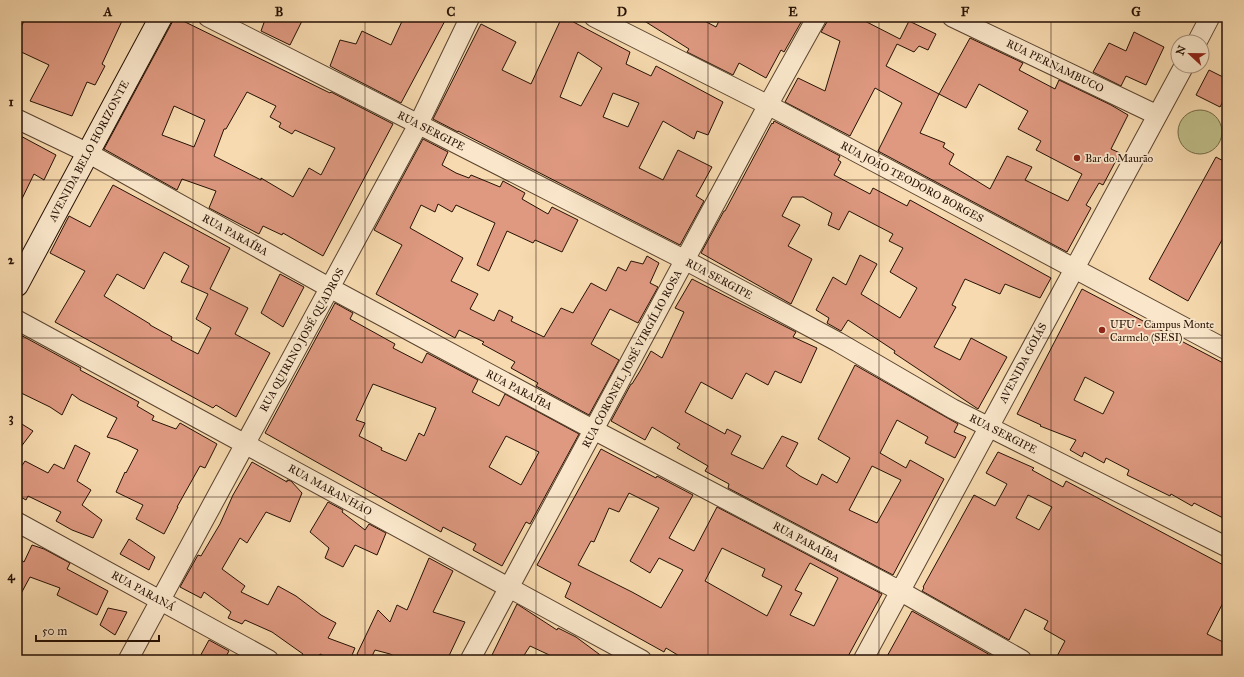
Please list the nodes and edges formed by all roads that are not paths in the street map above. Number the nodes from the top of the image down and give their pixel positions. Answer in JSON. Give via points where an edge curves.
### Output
{"nodes":[{"id":1,"x":161,"y":17,"type":"edge"},
{"id":2,"x":208,"y":17,"type":"edge"},
{"id":3,"x":470,"y":17,"type":"edge"},
{"id":4,"x":594,"y":17,"type":"edge"},
{"id":5,"x":818,"y":17,"type":"edge"},
{"id":6,"x":952,"y":17,"type":"edge"},
{"id":7,"x":1210,"y":17,"type":"edge"},
{"id":8,"x":1200,"y":34,"type":"edge"},
{"id":9,"x":1180,"y":74,"type":"edge"},
{"id":10,"x":768,"y":105,"type":"junction"},
{"id":11,"x":1157,"y":115,"type":"junction"},
{"id":12,"x":17,"y":119,"type":"edge"},
{"id":13,"x":418,"y":125,"type":"junction"},
{"id":14,"x":88,"y":153,"type":"junction"},
{"id":15,"x":685,"y":260,"type":"junction"},
{"id":16,"x":1074,"y":268,"type":"junction"},
{"id":17,"x":17,"y":286,"type":"edge"},
{"id":18,"x":330,"y":288,"type":"junction"},
{"id":19,"x":17,"y":320,"type":"edge"},
{"id":20,"x":1227,"y":350,"type":"edge"},
{"id":21,"x":988,"y":427,"type":"junction"},
{"id":22,"x":594,"y":430,"type":"junction"},
{"id":23,"x":245,"y":444,"type":"junction"},
{"id":24,"x":17,"y":522,"type":"edge"},
{"id":25,"x":1227,"y":547,"type":"edge"},
{"id":26,"x":510,"y":588,"type":"junction"},
{"id":27,"x":900,"y":591,"type":"junction"},
{"id":28,"x":161,"y":601,"type":"junction"},
{"id":29,"x":128,"y":660,"type":"edge"},
{"id":30,"x":269,"y":660,"type":"edge"},
{"id":31,"x":470,"y":660,"type":"edge"},
{"id":32,"x":642,"y":660,"type":"edge"},
{"id":33,"x":862,"y":660,"type":"edge"},
{"id":34,"x":1022,"y":660,"type":"edge"}],
"edges":[{"from":1,"to":14,"type":"street","name":"AVENIDA BELO HORIZONTE"},
{"from":2,"to":13,"type":"street","name":"RUA SERGIPE"},
{"from":3,"to":13,"type":"street","name":"RUA QUIRINO JOSÉ QUADROS"},
{"from":4,"to":10,"type":"street","name":"RUA JOÃO TEODORO BORGES"},
{"from":5,"to":10,"type":"street","name":"RUA CORONEL JOSÉ VIRGÍLIO ROSA"},
{"from":6,"to":11,"type":"street","name":"RUA PERNAMBUCO"},
{"from":7,"to":8,"type":"street"},
{"from":9,"to":11,"type":"street","name":"AVENIDA GOIÁS"},
{"from":10,"to":15,"type":"street","name":"RUA CORONEL JOSÉ VIRGÍLIO ROSA"},
{"from":10,"to":16,"type":"street","name":"RUA JOÃO TEODORO BORGES"},
{"from":11,"to":16,"type":"street","name":"AVENIDA GOIÁS"},
{"from":12,"to":14,"type":"street","name":"RUA PARAÍBA"},
{"from":13,"to":15,"type":"street","name":"RUA SERGIPE"},
{"from":13,"to":18,"type":"street","name":"RUA QUIRINO JOSÉ QUADROS"},
{"from":14,"to":17,"type":"street","name":"AVENIDA BELO HORIZONTE"},
{"from":14,"to":18,"type":"street","name":"RUA PARAÍBA"},
{"from":15,"to":21,"type":"street","name":"RUA SERGIPE","via":[[838,342]]},
{"from":15,"to":22,"type":"street","name":"RUA CORONEL JOSÉ VIRGÍLIO ROSA"},
{"from":16,"to":20,"type":"street","name":"RUA JOÃO TEODORO BORGES"},
{"from":16,"to":21,"type":"street","name":"AVENIDA GOIÁS"},
{"from":18,"to":22,"type":"street","name":"RUA PARAÍBA"},
{"from":18,"to":23,"type":"street","name":"RUA QUIRINO JOSÉ QUADROS"},
{"from":19,"to":23,"type":"street","name":"RUA MARANHÃO"},
{"from":21,"to":25,"type":"street","name":"RUA SERGIPE"},
{"from":21,"to":27,"type":"street","name":"AVENIDA GOIÁS"},
{"from":22,"to":26,"type":"street","name":"RUA CORONEL JOSÉ VIRGÍLIO ROSA"},
{"from":22,"to":27,"type":"street","name":"RUA PARAÍBA"},
{"from":23,"to":26,"type":"street","name":"RUA MARANHÃO"},
{"from":23,"to":28,"type":"street","name":"RUA QUIRINO JOSÉ QUADROS"},
{"from":24,"to":28,"type":"street","name":"RUA PARANÁ"},
{"from":26,"to":31,"type":"street","name":"RUA CORONEL JOSÉ VIRGÍLIO ROSA"},
{"from":26,"to":32,"type":"street","name":"RUA MARANHÃO"},
{"from":27,"to":33,"type":"street","name":"AVENIDA GOIÁS"},
{"from":27,"to":34,"type":"street","name":"RUA PARAÍBA"},
{"from":28,"to":29,"type":"street","name":"RUA QUIRINO JOSÉ QUADROS"},
{"from":28,"to":30,"type":"street","name":"RUA PARANÁ"}]}
